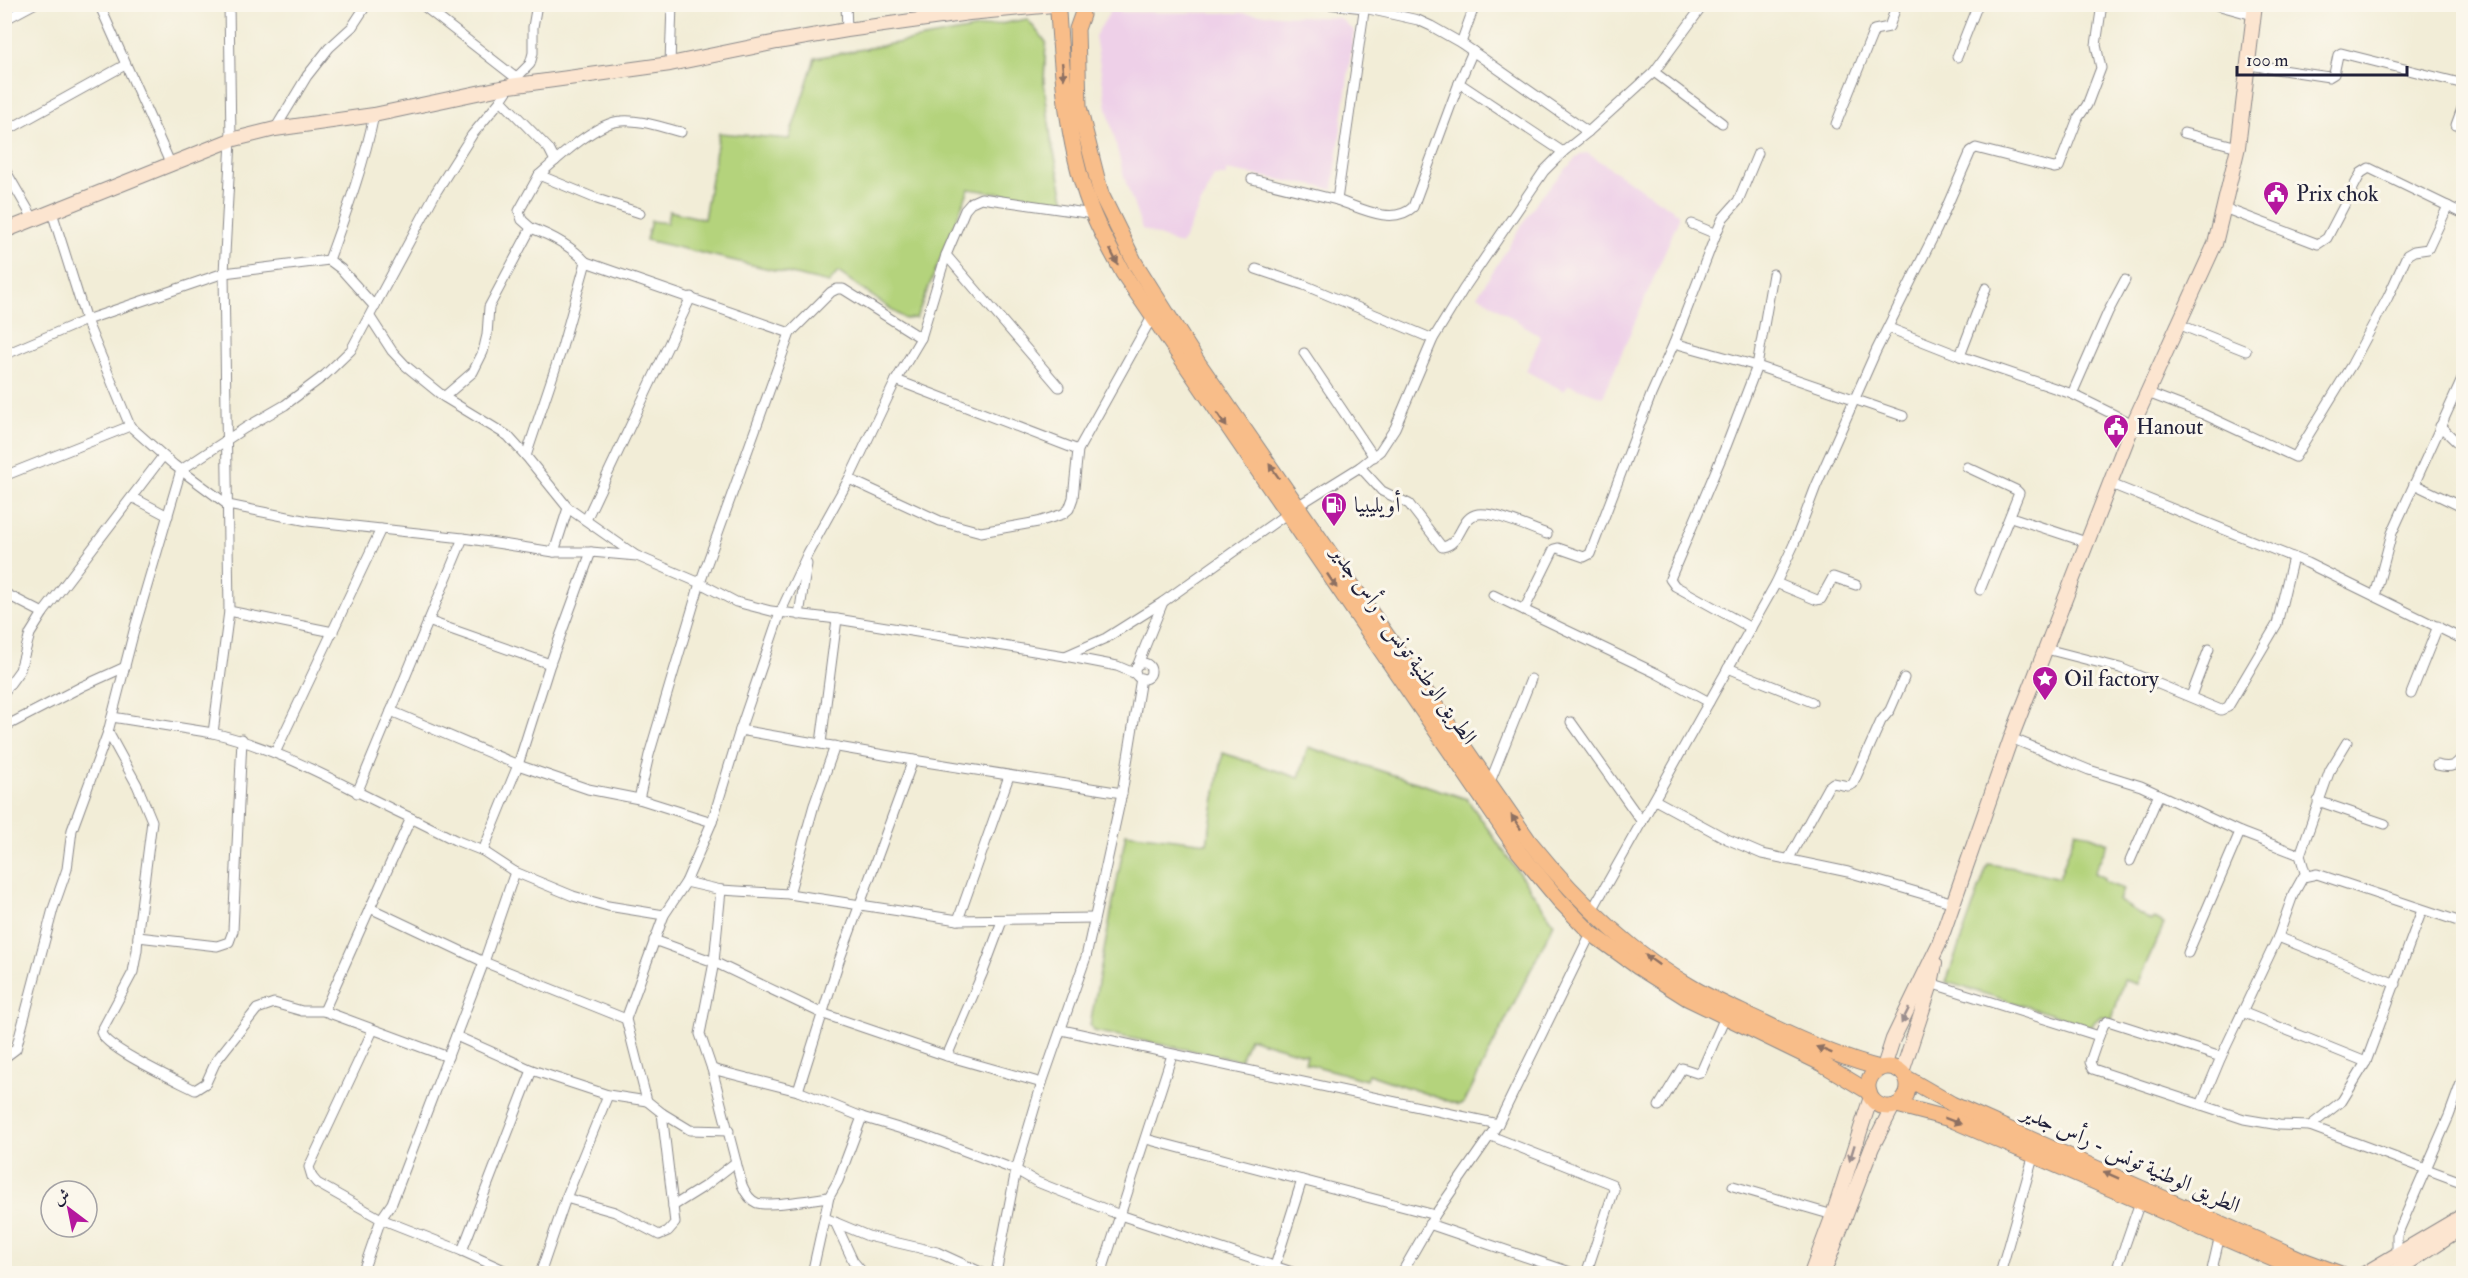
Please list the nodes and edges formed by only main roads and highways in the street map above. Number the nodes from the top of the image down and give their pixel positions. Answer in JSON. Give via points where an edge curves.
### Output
{"nodes":[{"id":1,"x":1054,"y":7,"type":"edge"},
{"id":2,"x":1087,"y":10,"type":"edge"},
{"id":3,"x":1292,"y":510,"type":"junction"},
{"id":4,"x":1882,"y":1068,"type":"junction"},
{"id":5,"x":1904,"y":1075,"type":"junction"},
{"id":6,"x":1870,"y":1095,"type":"junction"},
{"id":7,"x":1895,"y":1105,"type":"junction"},
{"id":8,"x":2307,"y":1274,"type":"edge"},
{"id":9,"x":2341,"y":1274,"type":"edge"}],
"edges":[{"from":1,"to":2,"type":"main road","via":[[1070,17]]},
{"from":1,"to":3,"type":"main road","name":"الطريق الوطنية تونس - رأس جدير","one_way":true,"via":[[1067,113],[1093,214],[1123,273],[1152,317]]},
{"from":3,"to":2,"type":"main road","name":"الطريق الوطنية تونس - رأس جدير","one_way":true,"via":[[1135,263],[1101,194],[1079,107],[1076,40]]},
{"from":4,"to":3,"type":"main road","name":"الطريق الوطنية تونس - رأس جدير","one_way":true,"via":[[1822,1049],[1694,989],[1592,912],[1529,841]]},
{"from":3,"to":6,"type":"main road","name":"الطريق الوطنية تونس - رأس جدير","one_way":true,"via":[[1519,852],[1591,933],[1687,998],[1821,1062]]},
{"from":4,"to":5,"type":"main road","via":[[1893,1067]]},
{"from":4,"to":6,"type":"main road","via":[[1871,1076]]},
{"from":5,"to":7,"type":"main road","via":[[1908,1090]]},
{"from":9,"to":5,"type":"main road","name":"الطريق الوطنية تونس - رأس جدير","one_way":true,"via":[[1952,1104]]},
{"from":6,"to":7,"type":"main road","via":[[1878,1104]]},
{"from":7,"to":8,"type":"main road","name":"الطريق الوطنية تونس - رأس جدير","one_way":true,"via":[[1950,1119]]}]}
